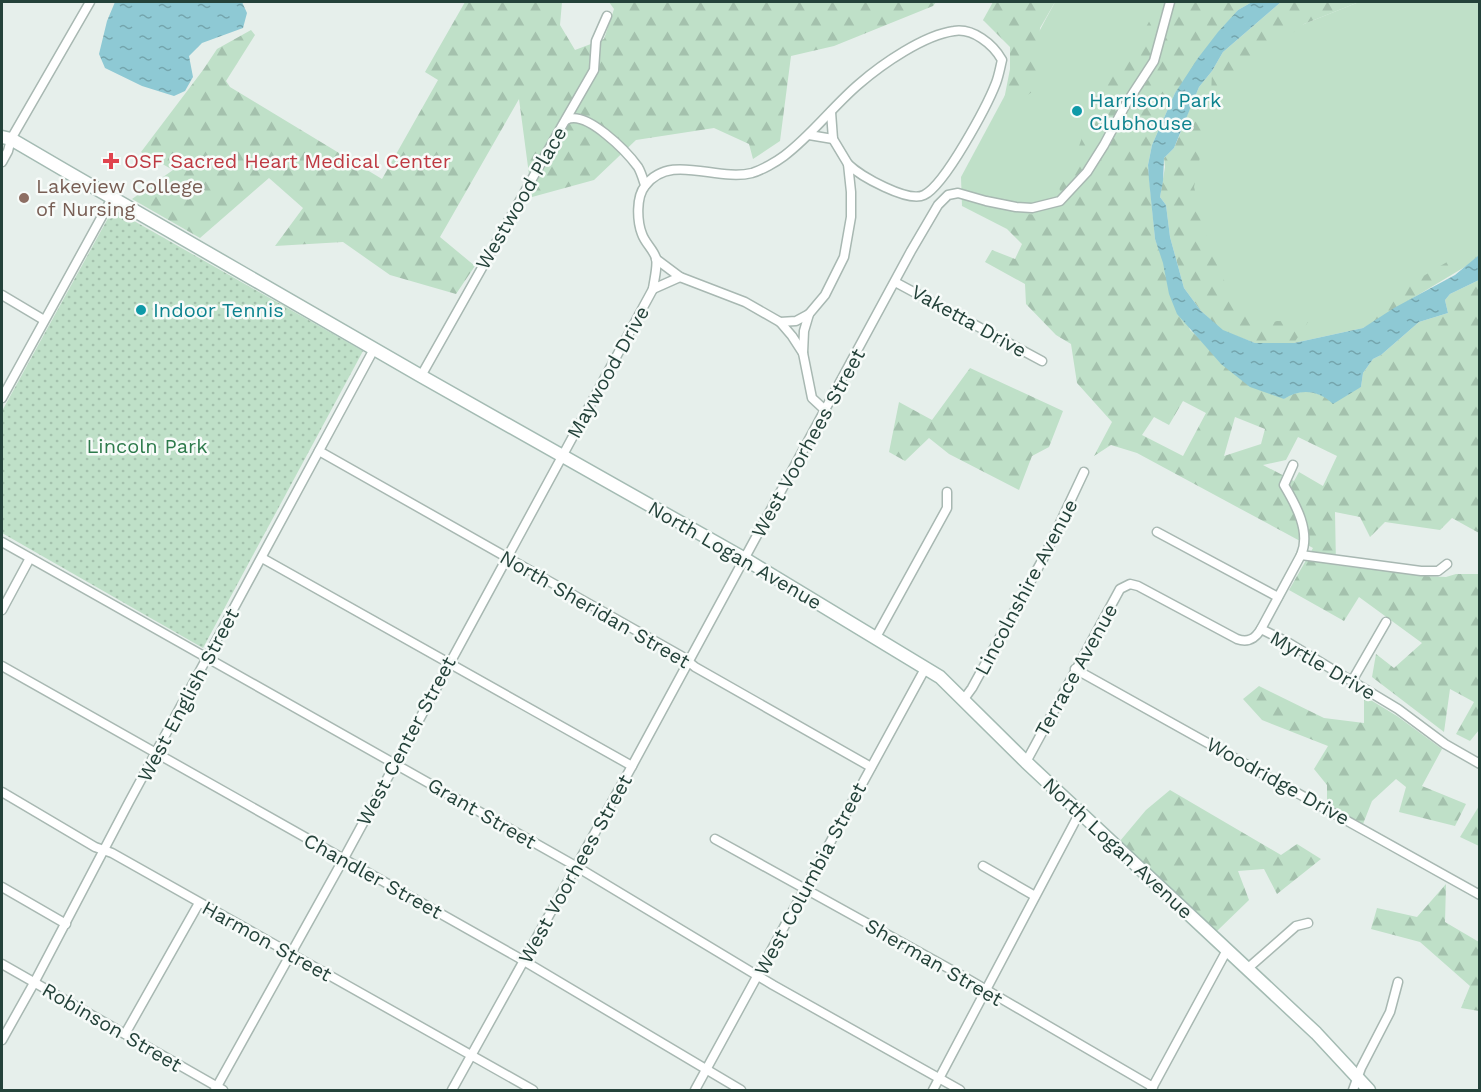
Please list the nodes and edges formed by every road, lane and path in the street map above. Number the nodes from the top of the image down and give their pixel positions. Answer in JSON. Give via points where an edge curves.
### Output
{"nodes":[{"id":1,"x":90,"y":2,"type":"edge"},
{"id":2,"x":1170,"y":2,"type":"edge"},
{"id":3,"x":607,"y":16,"type":"dead end"},
{"id":4,"x":831,"y":112,"type":"junction"},
{"id":5,"x":566,"y":120,"type":"junction"},
{"id":6,"x":2,"y":130,"type":"edge"},
{"id":7,"x":810,"y":135,"type":"junction"},
{"id":8,"x":833,"y":139,"type":"junction"},
{"id":9,"x":5,"y":141,"type":"edge"},
{"id":10,"x":2,"y":162,"type":"edge"},
{"id":11,"x":848,"y":164,"type":"junction"},
{"id":12,"x":639,"y":168,"type":"junction"},
{"id":13,"x":658,"y":172,"type":"junction"},
{"id":14,"x":645,"y":185,"type":"junction"},
{"id":15,"x":112,"y":198,"type":"junction"},
{"id":16,"x":656,"y":259,"type":"junction"},
{"id":17,"x":680,"y":277,"type":"junction"},
{"id":18,"x":895,"y":282,"type":"junction"},
{"id":19,"x":653,"y":289,"type":"junction"},
{"id":20,"x":2,"y":296,"type":"edge"},
{"id":21,"x":809,"y":314,"type":"junction"},
{"id":22,"x":44,"y":320,"type":"junction"},
{"id":23,"x":780,"y":322,"type":"junction"},
{"id":24,"x":374,"y":349,"type":"junction"},
{"id":25,"x":803,"y":353,"type":"junction"},
{"id":26,"x":1042,"y":361,"type":"dead end"},
{"id":27,"x":421,"y":376,"type":"junction"},
{"id":28,"x":2,"y":398,"type":"edge"},
{"id":29,"x":825,"y":411,"type":"junction"},
{"id":30,"x":319,"y":451,"type":"junction"},
{"id":31,"x":562,"y":455,"type":"junction"},
{"id":32,"x":1293,"y":465,"type":"dead end"},
{"id":33,"x":1084,"y":472,"type":"dead end"},
{"id":34,"x":947,"y":492,"type":"dead end"},
{"id":35,"x":1157,"y":532,"type":"dead end"},
{"id":36,"x":2,"y":542,"type":"edge"},
{"id":37,"x":1301,"y":555,"type":"junction"},
{"id":38,"x":507,"y":557,"type":"junction"},
{"id":39,"x":30,"y":558,"type":"junction"},
{"id":40,"x":262,"y":558,"type":"junction"},
{"id":41,"x":745,"y":559,"type":"junction"},
{"id":42,"x":1447,"y":564,"type":"dead end"},
{"id":43,"x":1130,"y":584,"type":"joint"},
{"id":44,"x":1278,"y":597,"type":"junction"},
{"id":45,"x":2,"y":610,"type":"edge"},
{"id":46,"x":1386,"y":622,"type":"dead end"},
{"id":47,"x":1261,"y":629,"type":"junction"},
{"id":48,"x":876,"y":638,"type":"junction"},
{"id":49,"x":207,"y":659,"type":"junction"},
{"id":50,"x":689,"y":662,"type":"junction"},
{"id":51,"x":449,"y":663,"type":"junction"},
{"id":52,"x":2,"y":666,"type":"edge"},
{"id":53,"x":926,"y":667,"type":"junction"},
{"id":54,"x":1076,"y":669,"type":"junction"},
{"id":55,"x":1352,"y":681,"type":"junction"},
{"id":56,"x":964,"y":699,"type":"junction"},
{"id":57,"x":155,"y":754,"type":"junction"},
{"id":58,"x":1026,"y":762,"type":"junction"},
{"id":59,"x":395,"y":764,"type":"junction"},
{"id":60,"x":1479,"y":764,"type":"edge"},
{"id":61,"x":632,"y":766,"type":"junction"},
{"id":62,"x":871,"y":767,"type":"junction"},
{"id":63,"x":2,"y":792,"type":"edge"},
{"id":64,"x":1080,"y":812,"type":"junction"},
{"id":65,"x":715,"y":840,"type":"dead end"},
{"id":66,"x":104,"y":850,"type":"junction"},
{"id":67,"x":343,"y":860,"type":"junction"},
{"id":68,"x":983,"y":866,"type":"dead end"},
{"id":69,"x":576,"y":867,"type":"junction"},
{"id":70,"x":2,"y":887,"type":"edge"},
{"id":71,"x":804,"y":890,"type":"junction"},
{"id":72,"x":1479,"y":895,"type":"edge"},
{"id":73,"x":1035,"y":896,"type":"junction"},
{"id":74,"x":199,"y":903,"type":"junction"},
{"id":75,"x":1308,"y":923,"type":"dead end"},
{"id":76,"x":66,"y":924,"type":"junction"},
{"id":77,"x":1227,"y":950,"type":"junction"},
{"id":78,"x":291,"y":954,"type":"junction"},
{"id":79,"x":524,"y":961,"type":"junction"},
{"id":80,"x":2,"y":964,"type":"edge"},
{"id":81,"x":1247,"y":969,"type":"junction"},
{"id":82,"x":758,"y":975,"type":"junction"},
{"id":83,"x":34,"y":982,"type":"junction"},
{"id":84,"x":1398,"y":982,"type":"dead end"},
{"id":85,"x":986,"y":990,"type":"junction"},
{"id":86,"x":125,"y":1034,"type":"junction"},
{"id":87,"x":2,"y":1040,"type":"edge"},
{"id":88,"x":472,"y":1056,"type":"junction"},
{"id":89,"x":707,"y":1069,"type":"junction"},
{"id":90,"x":939,"y":1078,"type":"junction"},
{"id":91,"x":1358,"y":1078,"type":"junction"},
{"id":92,"x":218,"y":1089,"type":"edge"},
{"id":93,"x":1152,"y":1089,"type":"edge"},
{"id":94,"x":452,"y":1090,"type":"edge"},
{"id":95,"x":533,"y":1090,"type":"edge"},
{"id":96,"x":695,"y":1090,"type":"edge"},
{"id":97,"x":741,"y":1090,"type":"edge"},
{"id":98,"x":933,"y":1090,"type":"edge"},
{"id":99,"x":960,"y":1090,"type":"edge"},
{"id":100,"x":1353,"y":1090,"type":"edge"},
{"id":101,"x":1369,"y":1090,"type":"edge"}],
"edges":[{"from":1,"to":9,"type":"street"},
{"from":2,"to":18,"type":"street","name":"West Voorhees Street","via":[[1154,61],[1087,172],[1060,201],[1032,208],[958,193],[948,195],[938,205]]},
{"from":3,"to":5,"type":"street","name":"Westwood Place","via":[[596,41],[594,70]]},
{"from":4,"to":7,"type":"street"},
{"from":4,"to":8,"type":"street"},
{"from":4,"to":11,"type":"street","via":[[860,83],[905,51],[937,36],[965,31],[991,45],[1002,60],[995,86],[953,164],[922,196],[905,195]]},
{"from":5,"to":12,"type":"street","via":[[580,118],[607,134]]},
{"from":5,"to":27,"type":"street","name":"Westwood Place"},
{"from":6,"to":9,"type":"street","name":"North Logan Avenue"},
{"from":7,"to":8,"type":"street"},
{"from":7,"to":13,"type":"street","via":[[782,157],[752,173],[726,175],[675,168]]},
{"from":8,"to":11,"type":"street"},
{"from":9,"to":10,"type":"street","via":[[8,151]]},
{"from":9,"to":15,"type":"street","name":"North Logan Avenue"},
{"from":11,"to":21,"type":"street","via":[[850,217],[844,257],[825,295]]},
{"from":12,"to":13,"type":"street"},
{"from":12,"to":14,"type":"street"},
{"from":13,"to":14,"type":"street"},
{"from":14,"to":16,"type":"street","via":[[641,191],[640,221],[642,234]]},
{"from":15,"to":22,"type":"street"},
{"from":15,"to":24,"type":"street","name":"North Logan Avenue"},
{"from":16,"to":17,"type":"street"},
{"from":16,"to":19,"type":"street","name":"Maywood Drive"},
{"from":17,"to":19,"type":"street","name":"Maywood Drive"},
{"from":17,"to":23,"type":"street","via":[[745,302]]},
{"from":18,"to":26,"type":"street","name":"Vaketta Drive"},
{"from":18,"to":29,"type":"street","name":"West Voorhees Street"},
{"from":19,"to":31,"type":"street","name":"Maywood Drive"},
{"from":20,"to":22,"type":"street"},
{"from":21,"to":23,"type":"street","via":[[796,321]]},
{"from":21,"to":25,"type":"street"},
{"from":22,"to":28,"type":"street"},
{"from":23,"to":25,"type":"street"},
{"from":24,"to":27,"type":"street","name":"North Logan Avenue"},
{"from":24,"to":30,"type":"street","name":"West English Street"},
{"from":25,"to":29,"type":"street","via":[[812,398]]},
{"from":27,"to":31,"type":"street","name":"North Logan Avenue"},
{"from":29,"to":41,"type":"street","name":"West Voorhees Street"},
{"from":30,"to":38,"type":"street","name":"North Sheridan Street"},
{"from":30,"to":40,"type":"street","name":"West English Street"},
{"from":31,"to":38,"type":"street","name":"West Center Street"},
{"from":31,"to":41,"type":"street","name":"North Logan Avenue"},
{"from":32,"to":37,"type":"street","via":[[1284,485],[1305,533],[1306,545]]},
{"from":33,"to":56,"type":"street","name":"Lincolnshire Avenue","via":[[1044,557]]},
{"from":34,"to":48,"type":"street","via":[[947,508]]},
{"from":35,"to":44,"type":"street"},
{"from":36,"to":39,"type":"street","name":"Grant Street"},
{"from":37,"to":42,"type":"street","via":[[1421,571],[1438,571]]},
{"from":37,"to":44,"type":"street"},
{"from":38,"to":50,"type":"street","name":"North Sheridan Street"},
{"from":38,"to":51,"type":"street","name":"West Center Street"},
{"from":39,"to":45,"type":"street"},
{"from":39,"to":49,"type":"street","name":"Grant Street"},
{"from":40,"to":49,"type":"street","name":"West English Street"},
{"from":40,"to":51,"type":"street"},
{"from":41,"to":48,"type":"street","name":"North Logan Avenue"},
{"from":41,"to":50,"type":"street","name":"West Voorhees Street"},
{"from":43,"to":47,"type":"street","name":"Myrtle Drive","via":[[1237,639],[1251,640]]},
{"from":43,"to":54,"type":"street","name":"Terrace Avenue","via":[[1120,589]]},
{"from":44,"to":47,"type":"street"},
{"from":46,"to":55,"type":"street"},
{"from":47,"to":55,"type":"street","name":"Myrtle Drive"},
{"from":48,"to":53,"type":"street","name":"North Logan Avenue"},
{"from":49,"to":57,"type":"street","name":"West English Street"},
{"from":49,"to":59,"type":"street","name":"Grant Street"},
{"from":50,"to":61,"type":"street","name":"West Voorhees Street"},
{"from":50,"to":62,"type":"street","name":"North Sheridan Street"},
{"from":51,"to":59,"type":"street","name":"West Center Street"},
{"from":51,"to":61,"type":"street"},
{"from":52,"to":57,"type":"street","name":"Chandler Street"},
{"from":53,"to":56,"type":"street","name":"North Logan Avenue"},
{"from":53,"to":62,"type":"street","name":"West Columbia Street"},
{"from":54,"to":58,"type":"street","name":"Terrace Avenue"},
{"from":54,"to":72,"type":"street","name":"Woodridge Drive"},
{"from":55,"to":60,"type":"street","name":"Myrtle Drive"},
{"from":56,"to":58,"type":"street","name":"North Logan Avenue"},
{"from":57,"to":66,"type":"street","name":"West English Street"},
{"from":57,"to":67,"type":"street","name":"Chandler Street"},
{"from":58,"to":64,"type":"street","name":"North Logan Avenue"},
{"from":59,"to":67,"type":"street","name":"West Center Street"},
{"from":59,"to":69,"type":"street","name":"Grant Street"},
{"from":61,"to":69,"type":"street","name":"West Voorhees Street"},
{"from":62,"to":71,"type":"street","name":"West Columbia Street"},
{"from":63,"to":66,"type":"street","name":"Harmon Street"},
{"from":64,"to":73,"type":"street"},
{"from":64,"to":77,"type":"street","name":"North Logan Avenue"},
{"from":65,"to":71,"type":"street","name":"Sherman Street"},
{"from":66,"to":74,"type":"street","name":"Harmon Street"},
{"from":66,"to":76,"type":"street","name":"West English Street"},
{"from":67,"to":78,"type":"street","name":"West Center Street"},
{"from":67,"to":79,"type":"street","name":"Chandler Street"},
{"from":68,"to":73,"type":"street"},
{"from":69,"to":79,"type":"street","name":"West Voorhees Street"},
{"from":69,"to":82,"type":"street","name":"Grant Street"},
{"from":70,"to":76,"type":"street"},
{"from":71,"to":82,"type":"street","name":"West Columbia Street"},
{"from":71,"to":85,"type":"street","name":"Sherman Street"},
{"from":73,"to":85,"type":"street"},
{"from":74,"to":78,"type":"street","name":"Harmon Street"},
{"from":74,"to":86,"type":"street"},
{"from":75,"to":81,"type":"street","via":[[1296,926]]},
{"from":76,"to":83,"type":"street","name":"West English Street"},
{"from":77,"to":81,"type":"street","name":"North Logan Avenue"},
{"from":77,"to":93,"type":"street"},
{"from":78,"to":88,"type":"street","name":"Harmon Street"},
{"from":78,"to":92,"type":"street","name":"West Center Street"},
{"from":79,"to":88,"type":"street","name":"West Voorhees Street"},
{"from":79,"to":89,"type":"street","name":"Chandler Street"},
{"from":80,"to":83,"type":"street","name":"Robinson Street"},
{"from":81,"to":91,"type":"street","name":"North Logan Avenue"},
{"from":82,"to":89,"type":"street","name":"West Columbia Street"},
{"from":82,"to":90,"type":"street","name":"Grant Street"},
{"from":83,"to":86,"type":"street","name":"Robinson Street"},
{"from":83,"to":87,"type":"street","name":"West English Street"},
{"from":84,"to":91,"type":"street","via":[[1390,1012]]},
{"from":85,"to":90,"type":"street"},
{"from":85,"to":93,"type":"street","name":"Sherman Street"},
{"from":86,"to":92,"type":"street","name":"Robinson Street"},
{"from":88,"to":94,"type":"street","name":"West Voorhees Street"},
{"from":88,"to":95,"type":"street","name":"Harmon Street"},
{"from":89,"to":96,"type":"street","name":"West Columbia Street"},
{"from":89,"to":97,"type":"street","name":"Chandler Street"},
{"from":90,"to":98,"type":"street"},
{"from":90,"to":99,"type":"street","name":"Grant Street"},
{"from":91,"to":100,"type":"street"},
{"from":91,"to":101,"type":"street","name":"North Logan Avenue"}]}
